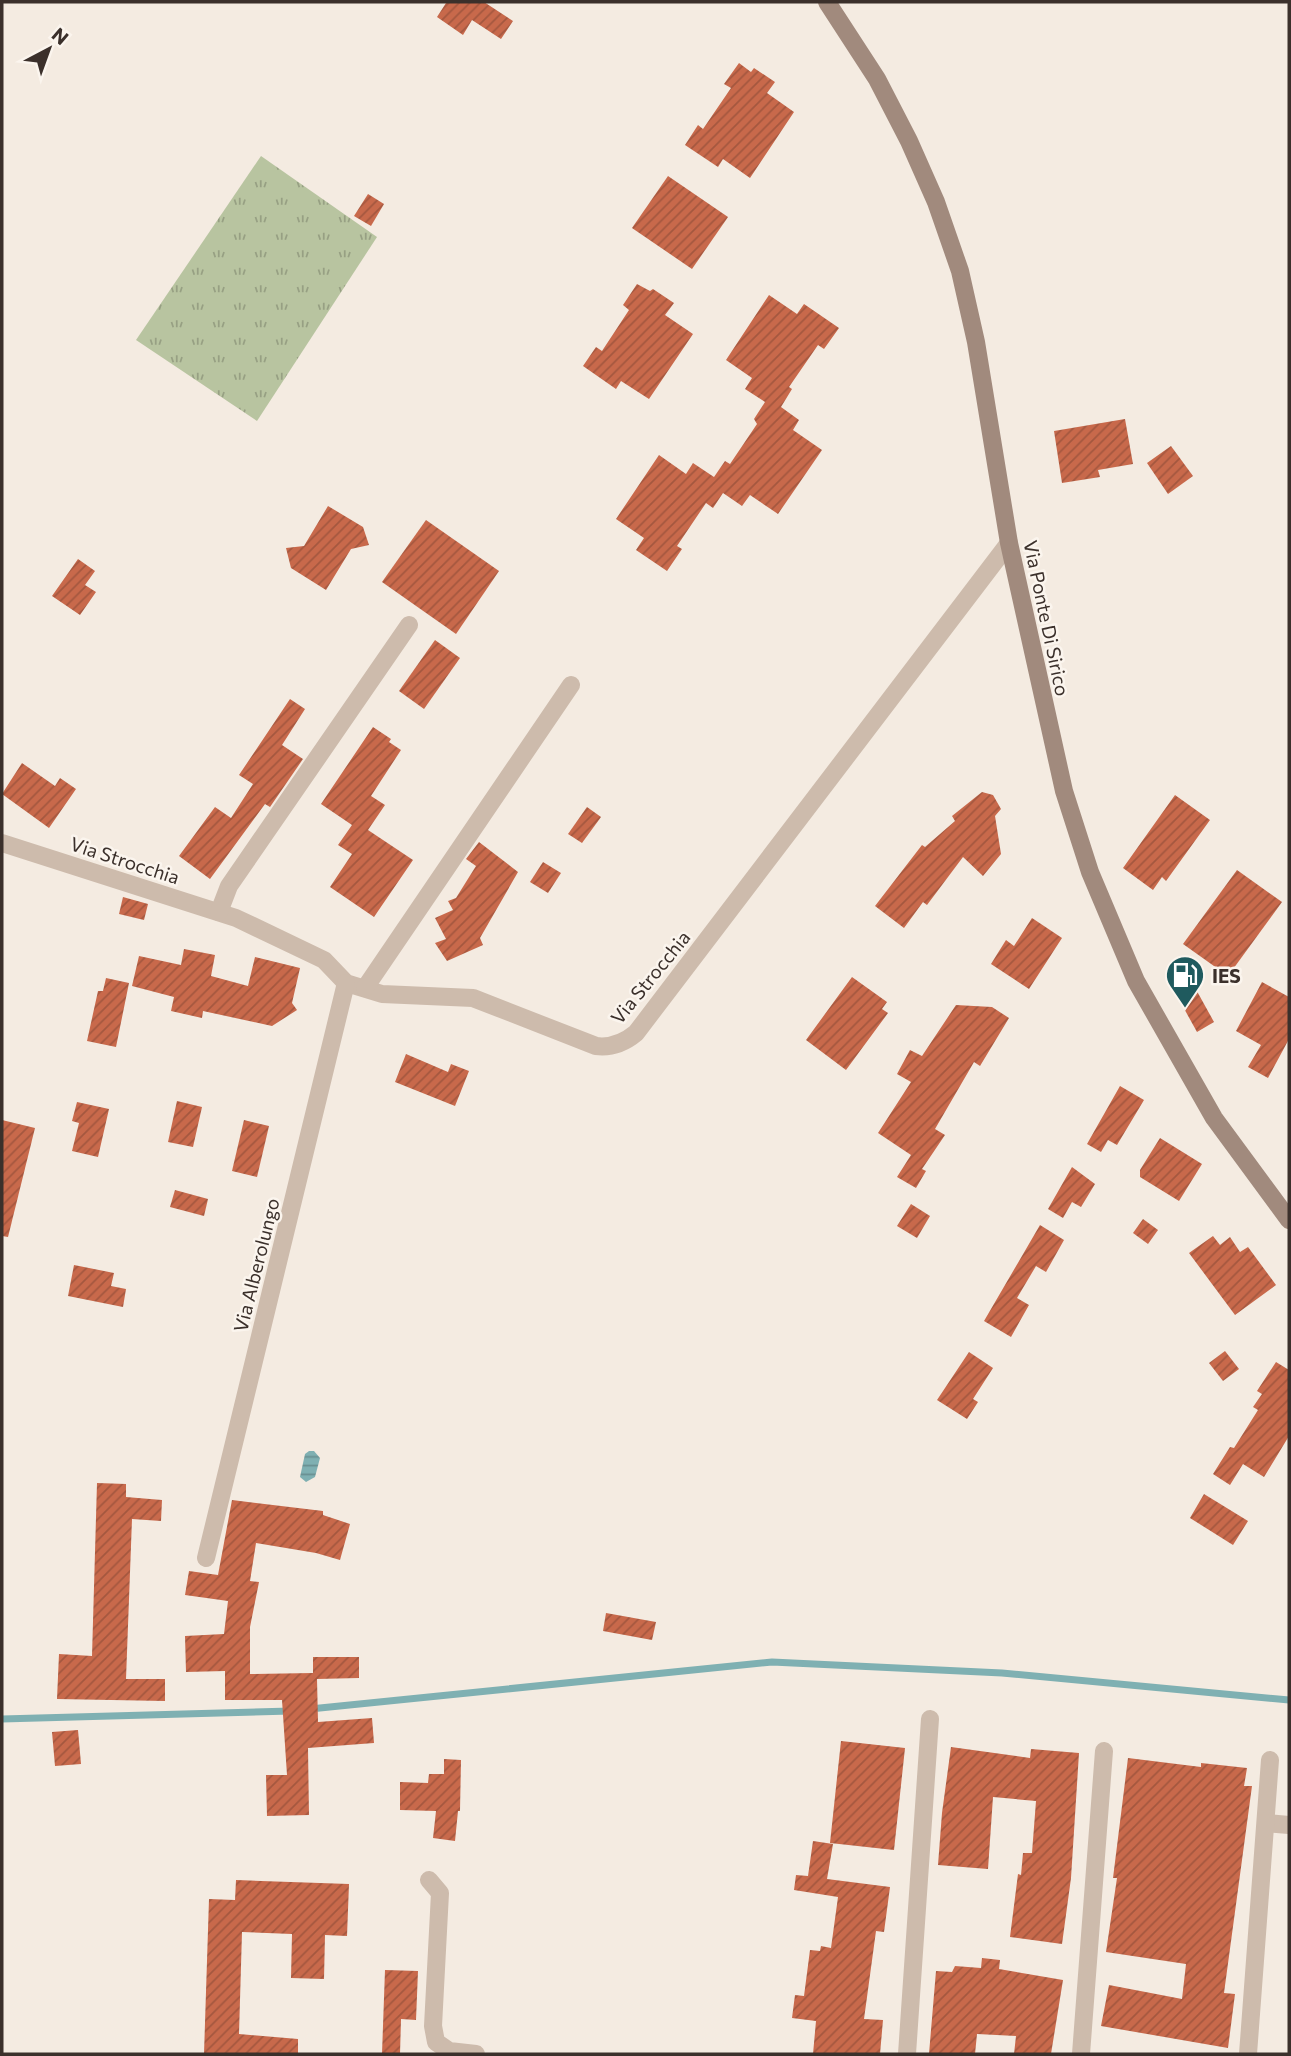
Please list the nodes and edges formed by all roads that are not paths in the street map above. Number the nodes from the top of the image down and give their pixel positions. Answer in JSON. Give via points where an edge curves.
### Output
{"nodes":[{"id":1,"x":827,"y":2,"type":"edge"},
{"id":2,"x":1009,"y":543,"type":"junction"},
{"id":3,"x":409,"y":625,"type":"dead end"},
{"id":4,"x":571,"y":685,"type":"dead end"},
{"id":5,"x":2,"y":843,"type":"edge"},
{"id":6,"x":219,"y":912,"type":"junction"},
{"id":7,"x":346,"y":983,"type":"junction"},
{"id":8,"x":365,"y":988,"type":"junction"},
{"id":9,"x":1289,"y":1220,"type":"edge"},
{"id":10,"x":206,"y":1558,"type":"dead end"},
{"id":11,"x":930,"y":1719,"type":"dead end"},
{"id":12,"x":1104,"y":1751,"type":"dead end"},
{"id":13,"x":1270,"y":1760,"type":"dead end"},
{"id":14,"x":1266,"y":1823,"type":"junction"},
{"id":15,"x":1289,"y":1825,"type":"edge"},
{"id":16,"x":429,"y":1880,"type":"dead end"},
{"id":17,"x":476,"y":2054,"type":"edge"},
{"id":18,"x":907,"y":2054,"type":"edge"},
{"id":19,"x":1081,"y":2054,"type":"edge"},
{"id":20,"x":1248,"y":2054,"type":"edge"}],
"edges":[{"from":1,"to":2,"type":"street","name":"Via Ponte Di Sirico","via":[[877,79],[909,141],[956,260],[976,342]]},
{"from":2,"to":8,"type":"street","name":"Via Strocchia","via":[[629,1039],[613,1046],[596,1046],[473,998],[382,994]]},
{"from":2,"to":9,"type":"street","name":"Via Ponte Di Sirico","via":[[1064,791],[1090,872],[1136,981],[1214,1118]]},
{"from":3,"to":6,"type":"street","via":[[229,887]]},
{"from":4,"to":8,"type":"street"},
{"from":5,"to":6,"type":"street","name":"Via Strocchia"},
{"from":6,"to":7,"type":"street","name":"Via Strocchia","via":[[324,960]]},
{"from":7,"to":8,"type":"street","name":"Via Strocchia"},
{"from":7,"to":10,"type":"street","name":"Via Alberolungo"},
{"from":11,"to":18,"type":"street"},
{"from":12,"to":19,"type":"street"},
{"from":13,"to":14,"type":"street"},
{"from":14,"to":15,"type":"street"},
{"from":14,"to":20,"type":"street"},
{"from":16,"to":17,"type":"street","via":[[440,1893],[436,2042],[449,2051]]}]}
